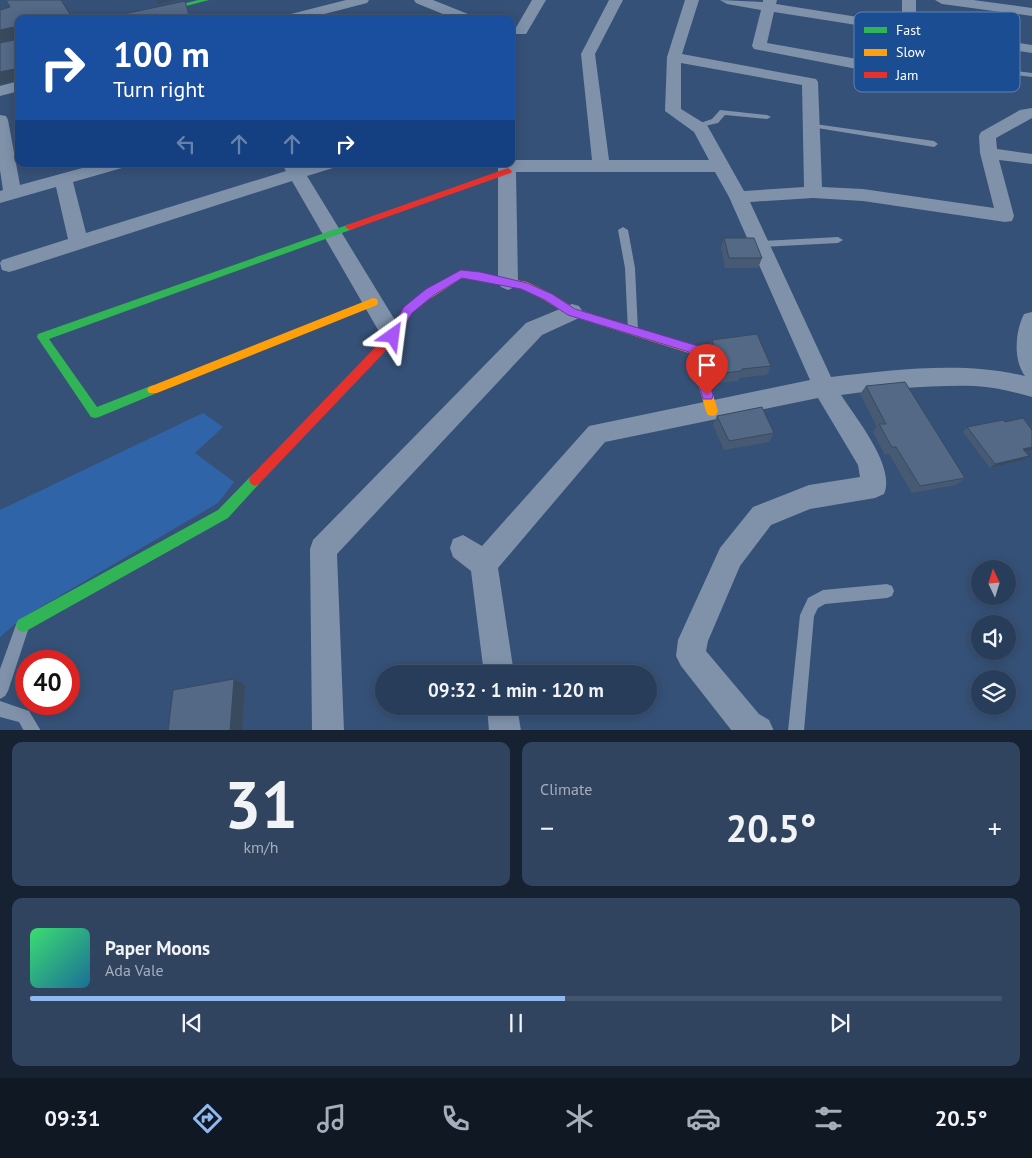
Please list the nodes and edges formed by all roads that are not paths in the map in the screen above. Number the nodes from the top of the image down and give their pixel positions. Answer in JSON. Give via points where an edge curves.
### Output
{"nodes":[{"id":1,"x":206,"y":0,"type":"edge"},
{"id":2,"x":362,"y":0,"type":"edge"},
{"id":3,"x":422,"y":0,"type":"edge"},
{"id":4,"x":462,"y":0,"type":"edge"},
{"id":5,"x":539,"y":0,"type":"edge"},
{"id":6,"x":616,"y":0,"type":"edge"},
{"id":7,"x":692,"y":0,"type":"edge"},
{"id":8,"x":727,"y":0,"type":"edge"},
{"id":9,"x":942,"y":0,"type":"edge"},
{"id":10,"x":769,"y":3,"type":"edge"},
{"id":11,"x":1032,"y":12,"type":"edge"},
{"id":12,"x":148,"y":15,"type":"edge"},
{"id":13,"x":304,"y":15,"type":"edge"},
{"id":14,"x":456,"y":15,"type":"edge"},
{"id":15,"x":458,"y":15,"type":"edge"},
{"id":16,"x":854,"y":19,"type":"edge"},
{"id":17,"x":516,"y":36,"type":"edge"},
{"id":18,"x":674,"y":57,"type":"junction"},
{"id":19,"x":854,"y":63,"type":"edge"},
{"id":20,"x":15,"y":87,"type":"edge"},
{"id":21,"x":0,"y":91,"type":"edge"},
{"id":22,"x":1032,"y":113,"type":"edge"},
{"id":23,"x":767,"y":118,"type":"dead end"},
{"id":24,"x":0,"y":120,"type":"edge"},
{"id":25,"x":811,"y":125,"type":"junction"},
{"id":26,"x":696,"y":126,"type":"junction"},
{"id":27,"x":7,"y":138,"type":"edge"},
{"id":28,"x":934,"y":144,"type":"dead end"},
{"id":29,"x":990,"y":153,"type":"junction"},
{"id":30,"x":1032,"y":159,"type":"edge"},
{"id":31,"x":601,"y":165,"type":"junction"},
{"id":32,"x":722,"y":166,"type":"junction"},
{"id":33,"x":105,"y":167,"type":"edge"},
{"id":34,"x":307,"y":167,"type":"edge"},
{"id":35,"x":508,"y":167,"type":"edge"},
{"id":36,"x":515,"y":167,"type":"edge"},
{"id":37,"x":294,"y":169,"type":"edge"},
{"id":38,"x":63,"y":179,"type":"junction"},
{"id":39,"x":813,"y":192,"type":"junction"},
{"id":40,"x":6,"y":196,"type":"edge"},
{"id":41,"x":738,"y":197,"type":"junction"},
{"id":42,"x":623,"y":230,"type":"dead end"},
{"id":43,"x":332,"y":234,"type":"junction"},
{"id":44,"x":838,"y":240,"type":"dead end"},
{"id":45,"x":79,"y":243,"type":"junction"},
{"id":46,"x":760,"y":244,"type":"junction"},
{"id":47,"x":10,"y":265,"type":"dead end"},
{"id":48,"x":508,"y":282,"type":"junction"},
{"id":49,"x":373,"y":302,"type":"junction"},
{"id":50,"x":572,"y":312,"type":"junction"},
{"id":51,"x":1032,"y":320,"type":"edge"},
{"id":52,"x":633,"y":331,"type":"junction"},
{"id":53,"x":393,"y":336,"type":"junction"},
{"id":54,"x":1032,"y":370,"type":"edge"},
{"id":55,"x":824,"y":387,"type":"junction"},
{"id":56,"x":1032,"y":387,"type":"edge"},
{"id":57,"x":712,"y":410,"type":"junction"},
{"id":58,"x":887,"y":591,"type":"dead end"},
{"id":59,"x":23,"y":625,"type":"joint"},
{"id":60,"x":496,"y":665,"type":"edge"},
{"id":61,"x":0,"y":691,"type":"edge"},
{"id":62,"x":0,"y":709,"type":"edge"},
{"id":63,"x":503,"y":715,"type":"edge"},
{"id":64,"x":33,"y":730,"type":"edge"},
{"id":65,"x":328,"y":730,"type":"edge"},
{"id":66,"x":505,"y":730,"type":"edge"},
{"id":67,"x":758,"y":730,"type":"edge"},
{"id":68,"x":796,"y":730,"type":"edge"}],
"edges":[{"from":1,"to":12,"type":"street","via":[[194,6]]},
{"from":2,"to":13,"type":"street"},
{"from":3,"to":14,"type":"street"},
{"from":4,"to":15,"type":"street"},
{"from":5,"to":17,"type":"street"},
{"from":6,"to":31,"type":"street","via":[[588,54]]},
{"from":7,"to":18,"type":"street"},
{"from":8,"to":10,"type":"street"},
{"from":9,"to":11,"type":"street"},
{"from":10,"to":16,"type":"street"},
{"from":10,"to":19,"type":"street","via":[[759,46]]},
{"from":18,"to":25,"type":"street","via":[[810,82]]},
{"from":18,"to":26,"type":"street","via":[[673,111]]},
{"from":20,"to":21,"type":"street"},
{"from":22,"to":29,"type":"street","via":[[1026,112],[987,136]]},
{"from":23,"to":26,"type":"lane","via":[[723,112],[716,121]]},
{"from":24,"to":27,"type":"street"},
{"from":25,"to":28,"type":"lane"},
{"from":25,"to":39,"type":"street"},
{"from":26,"to":32,"type":"street","via":[[701,129]]},
{"from":27,"to":40,"type":"street"},
{"from":29,"to":30,"type":"street"},
{"from":29,"to":39,"type":"street","via":[[1005,216],[863,195]]},
{"from":31,"to":32,"type":"street"},
{"from":31,"to":36,"type":"street"},
{"from":32,"to":41,"type":"street"},
{"from":33,"to":38,"type":"street"},
{"from":34,"to":37,"type":"street"},
{"from":35,"to":43,"type":"street"},
{"from":35,"to":48,"type":"street"},
{"from":37,"to":43,"type":"street"},
{"from":37,"to":45,"type":"street"},
{"from":38,"to":40,"type":"street"},
{"from":38,"to":45,"type":"street"},
{"from":39,"to":41,"type":"street"},
{"from":41,"to":46,"type":"street"},
{"from":42,"to":52,"type":"lane","via":[[630,268]]},
{"from":43,"to":49,"type":"street"},
{"from":43,"to":49,"type":"street","via":[[42,337],[94,413]]},
{"from":44,"to":46,"type":"lane"},
{"from":45,"to":47,"type":"street"},
{"from":46,"to":55,"type":"street"},
{"from":48,"to":50,"type":"street","via":[[523,285]]},
{"from":48,"to":53,"type":"street","via":[[461,274],[430,292],[408,310]]},
{"from":49,"to":53,"type":"street"},
{"from":50,"to":52,"type":"street"},
{"from":50,"to":65,"type":"street","via":[[534,329],[323,549]]},
{"from":51,"to":54,"type":"street","via":[[1027,349]]},
{"from":52,"to":57,"type":"street","via":[[694,350]]},
{"from":53,"to":59,"type":"street","via":[[223,514]]},
{"from":55,"to":56,"type":"street","via":[[886,380],[976,378]]},
{"from":55,"to":57,"type":"street"},
{"from":55,"to":67,"type":"street","via":[[870,462],[875,486],[809,497],[762,516],[730,557],[693,640],[691,656],[748,725]]},
{"from":57,"to":60,"type":"street","via":[[598,433],[474,556]]},
{"from":58,"to":68,"type":"lane","via":[[823,597],[814,603],[807,615]]},
{"from":59,"to":61,"type":"lane"},
{"from":62,"to":64,"type":"lane","via":[[24,716]]},
{"from":63,"to":66,"type":"street"}]}
